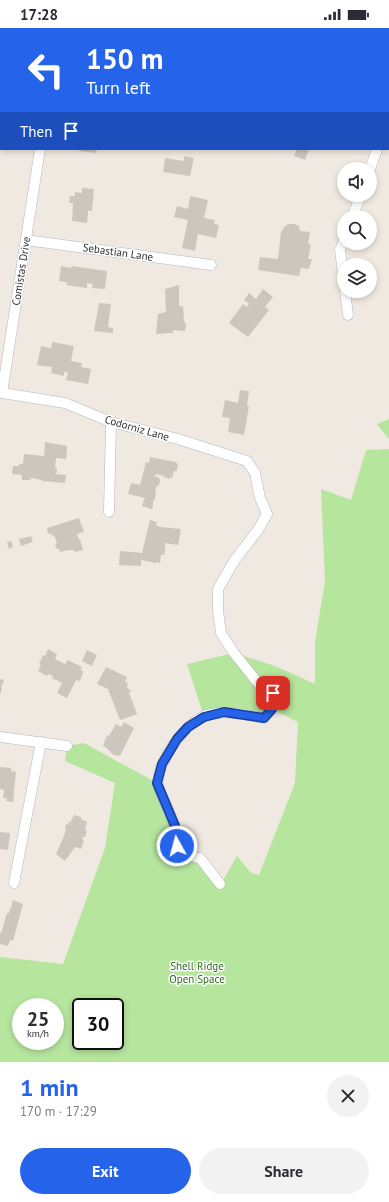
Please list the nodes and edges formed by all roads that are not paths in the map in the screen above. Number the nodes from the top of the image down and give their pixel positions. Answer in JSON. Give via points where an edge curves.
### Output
{"nodes":[{"id":1,"x":40,"y":150,"type":"edge"},
{"id":2,"x":377,"y":150,"type":"edge"},
{"id":3,"x":372,"y":162,"type":"edge"},
{"id":4,"x":26,"y":240,"type":"junction"},
{"id":5,"x":211,"y":265,"type":"dead end"},
{"id":6,"x":346,"y":298,"type":"edge"},
{"id":7,"x":348,"y":315,"type":"dead end"},
{"id":8,"x":2,"y":394,"type":"joint"},
{"id":9,"x":111,"y":422,"type":"junction"},
{"id":10,"x":110,"y":512,"type":"dead end"},
{"id":11,"x":0,"y":737,"type":"edge"},
{"id":12,"x":41,"y":742,"type":"junction"},
{"id":13,"x":67,"y":746,"type":"dead end"},
{"id":14,"x":14,"y":883,"type":"dead end"},
{"id":15,"x":220,"y":884,"type":"dead end"}],
"edges":[{"from":1,"to":4,"type":"street","name":"Comistas Drive"},
{"from":2,"to":3,"type":"street"},
{"from":4,"to":5,"type":"street","name":"Sebastian Lane"},
{"from":4,"to":8,"type":"street","name":"Comistas Drive"},
{"from":6,"to":7,"type":"street"},
{"from":8,"to":9,"type":"street","name":"Codorniz Lane","via":[[65,403]]},
{"from":9,"to":10,"type":"street"},
{"from":9,"to":15,"type":"street","name":"Codorniz Lane","via":[[178,439],[247,461],[267,514],[218,589],[218,611],[221,633],[234,653],[258,683],[273,693],[272,709],[264,718],[224,712],[204,717],[188,727],[177,739],[162,764],[157,783],[175,826],[177,846],[186,855],[200,858]]},
{"from":11,"to":12,"type":"street"},
{"from":12,"to":13,"type":"street"},
{"from":12,"to":14,"type":"street"}]}
